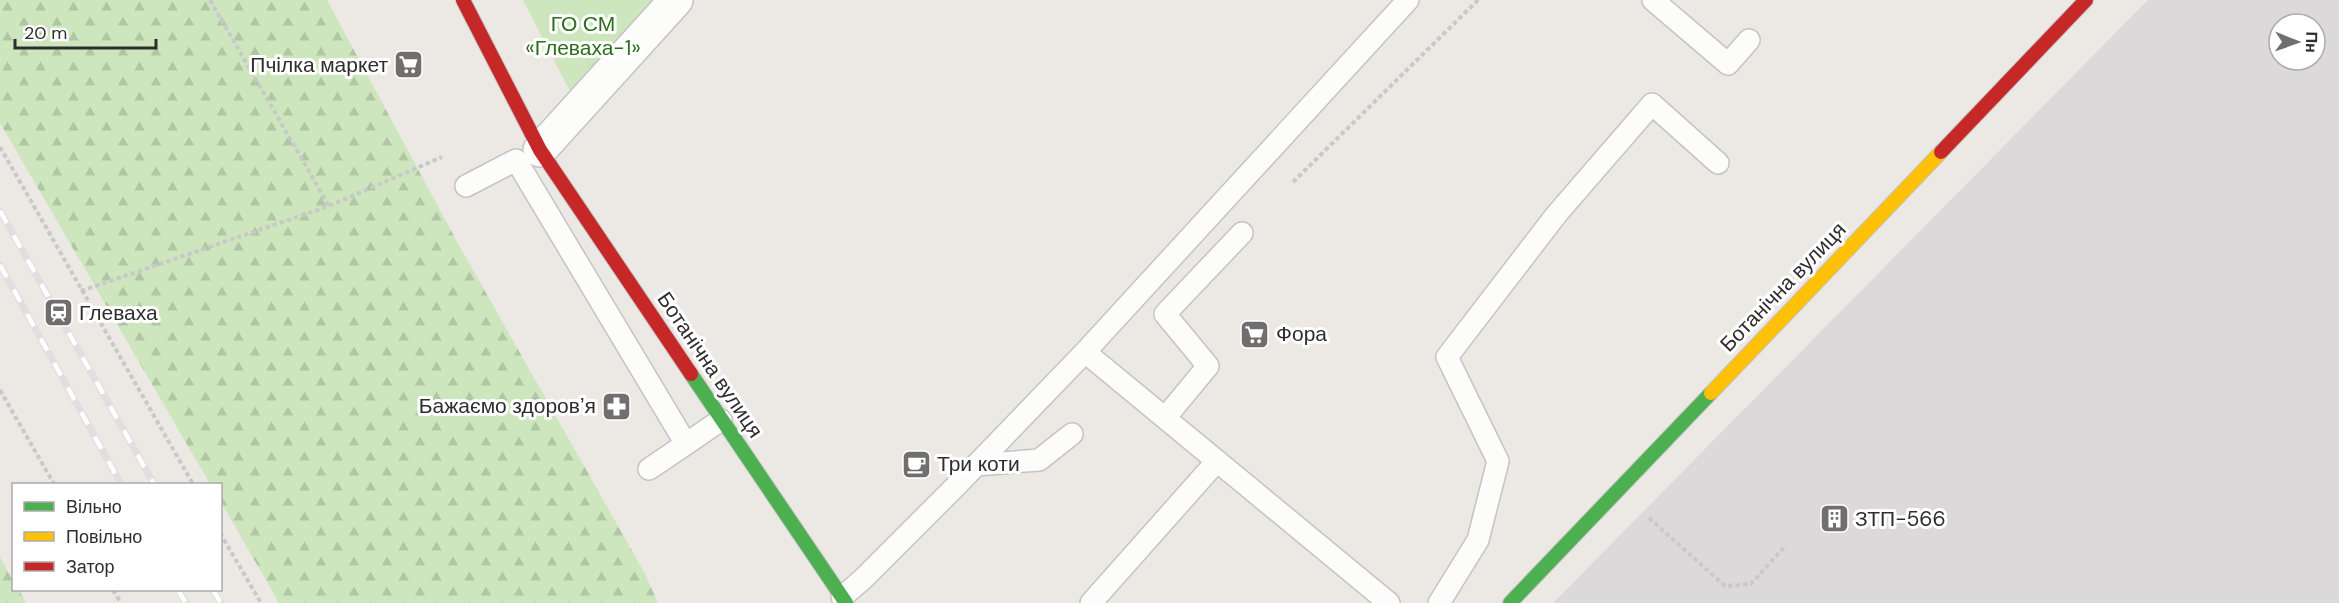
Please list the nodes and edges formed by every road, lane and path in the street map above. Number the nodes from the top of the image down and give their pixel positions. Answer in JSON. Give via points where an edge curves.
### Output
{"nodes":[{"id":1,"x":210,"y":0,"type":"edge"},
{"id":2,"x":463,"y":0,"type":"edge"},
{"id":3,"x":676,"y":0,"type":"edge"},
{"id":4,"x":1408,"y":0,"type":"edge"},
{"id":5,"x":1478,"y":0,"type":"edge"},
{"id":6,"x":1653,"y":0,"type":"edge"},
{"id":7,"x":2086,"y":0,"type":"edge"},
{"id":8,"x":1749,"y":40,"type":"dead end"},
{"id":9,"x":0,"y":147,"type":"edge"},
{"id":10,"x":447,"y":154,"type":"dead end"},
{"id":11,"x":546,"y":160,"type":"junction"},
{"id":12,"x":1718,"y":163,"type":"dead end"},
{"id":13,"x":531,"y":185,"type":"junction"},
{"id":14,"x":466,"y":186,"type":"dead end"},
{"id":15,"x":1289,"y":186,"type":"dead end"},
{"id":16,"x":328,"y":206,"type":"junction"},
{"id":17,"x":1242,"y":233,"type":"dead end"},
{"id":18,"x":1179,"y":249,"type":"junction"},
{"id":19,"x":1206,"y":268,"type":"junction"},
{"id":20,"x":622,"y":273,"type":"junction"},
{"id":21,"x":81,"y":291,"type":"junction"},
{"id":22,"x":595,"y":291,"type":"junction"},
{"id":23,"x":1085,"y":352,"type":"junction"},
{"id":24,"x":0,"y":390,"type":"edge"},
{"id":25,"x":1164,"y":418,"type":"junction"},
{"id":26,"x":721,"y":420,"type":"junction"},
{"id":27,"x":1072,"y":434,"type":"dead end"},
{"id":28,"x":686,"y":444,"type":"junction"},
{"id":29,"x":1217,"y":461,"type":"junction"},
{"id":30,"x":976,"y":465,"type":"junction"},
{"id":31,"x":649,"y":469,"type":"dead end"},
{"id":32,"x":53,"y":483,"type":"edge"},
{"id":33,"x":192,"y":483,"type":"edge"},
{"id":34,"x":1617,"y":491,"type":"junction"},
{"id":35,"x":222,"y":536,"type":"edge"},
{"id":36,"x":1786,"y":544,"type":"dead end"},
{"id":37,"x":844,"y":600,"type":"edge"},
{"id":38,"x":261,"y":603,"type":"edge"},
{"id":39,"x":1090,"y":603,"type":"edge"},
{"id":40,"x":1389,"y":603,"type":"edge"},
{"id":41,"x":1439,"y":603,"type":"edge"},
{"id":42,"x":1510,"y":603,"type":"edge"}],
"edges":[{"from":1,"to":16,"type":"path"},
{"from":2,"to":11,"type":"street","name":"Ботанічна вулиця"},
{"from":3,"to":11,"type":"street"},
{"from":4,"to":18,"type":"lane"},
{"from":5,"to":15,"type":"path"},
{"from":6,"to":8,"type":"lane","via":[[1728,64]]},
{"from":7,"to":34,"type":"street","name":"Ботанічна вулиця"},
{"from":9,"to":21,"type":"path"},
{"from":10,"to":16,"type":"path"},
{"from":11,"to":13,"type":"lane"},
{"from":11,"to":20,"type":"street","name":"Ботанічна вулиця"},
{"from":12,"to":41,"type":"lane","via":[[1652,104],[1556,215],[1447,357],[1498,461],[1478,540]]},
{"from":13,"to":14,"type":"lane","via":[[516,160]]},
{"from":13,"to":22,"type":"lane"},
{"from":16,"to":21,"type":"path"},
{"from":17,"to":19,"type":"lane"},
{"from":18,"to":19,"type":"lane"},
{"from":18,"to":23,"type":"lane"},
{"from":19,"to":25,"type":"lane","via":[[1165,314],[1208,366]]},
{"from":20,"to":22,"type":"lane"},
{"from":20,"to":26,"type":"street","name":"Ботанічна вулиця"},
{"from":21,"to":33,"type":"path"},
{"from":22,"to":28,"type":"lane"},
{"from":23,"to":25,"type":"lane"},
{"from":23,"to":30,"type":"lane"},
{"from":24,"to":32,"type":"path"},
{"from":25,"to":29,"type":"lane"},
{"from":26,"to":28,"type":"lane"},
{"from":26,"to":37,"type":"street","name":"Ботанічна вулиця"},
{"from":27,"to":30,"type":"lane","via":[[1039,460]]},
{"from":28,"to":31,"type":"lane"},
{"from":29,"to":39,"type":"lane"},
{"from":29,"to":40,"type":"lane"},
{"from":30,"to":37,"type":"lane"},
{"from":34,"to":36,"type":"path","via":[[1725,586],[1751,584]]},
{"from":34,"to":42,"type":"street","name":"Ботанічна вулиця"},
{"from":35,"to":38,"type":"path"}]}
